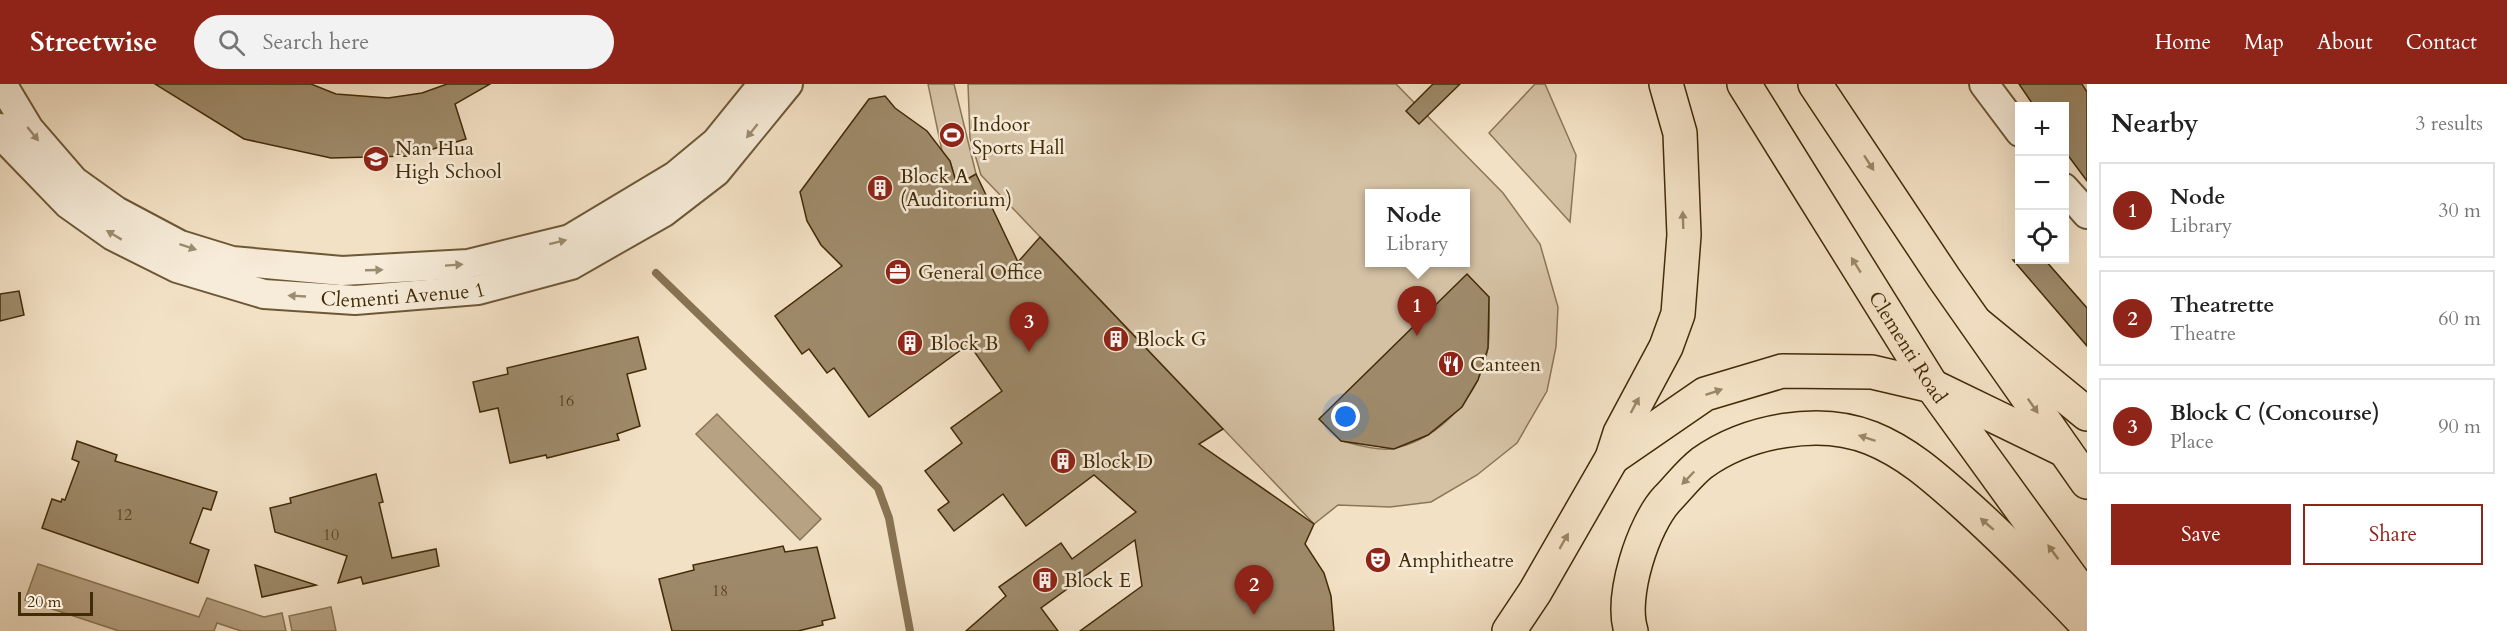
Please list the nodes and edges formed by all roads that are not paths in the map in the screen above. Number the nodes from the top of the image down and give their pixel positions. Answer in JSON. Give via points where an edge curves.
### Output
{"nodes":[{"id":1,"x":2,"y":84,"type":"edge"},
{"id":2,"x":763,"y":84,"type":"edge"},
{"id":3,"x":788,"y":84,"type":"edge"},
{"id":4,"x":1666,"y":84,"type":"edge"},
{"id":5,"x":1744,"y":84,"type":"edge"},
{"id":6,"x":1815,"y":84,"type":"edge"},
{"id":7,"x":1984,"y":84,"type":"edge"},
{"id":8,"x":2015,"y":127,"type":"edge"},
{"id":9,"x":0,"y":128,"type":"edge"},
{"id":10,"x":2069,"y":194,"type":"edge"},
{"id":11,"x":2087,"y":214,"type":"edge"},
{"id":12,"x":406,"y":282,"type":"junction"},
{"id":13,"x":1976,"y":323,"type":"junction"},
{"id":14,"x":1932,"y":386,"type":"junction"},
{"id":15,"x":2087,"y":414,"type":"edge"},
{"id":16,"x":2064,"y":450,"type":"junction"},
{"id":17,"x":1612,"y":458,"type":"junction"},
{"id":18,"x":2087,"y":482,"type":"edge"},
{"id":19,"x":2087,"y":600,"type":"edge"},
{"id":20,"x":2087,"y":625,"type":"edge"},
{"id":21,"x":1509,"y":631,"type":"edge"},
{"id":22,"x":1631,"y":631,"type":"edge"}],
"edges":[{"from":1,"to":12,"type":"street","name":"Clementi Avenue 1","one_way":true,"via":[[29,129],[74,181],[116,211],[180,245],[232,261],[342,271]]},
{"from":12,"to":2,"type":"street","name":"Clementi Avenue 1","one_way":true,"via":[[570,239],[675,176],[716,142]]},
{"from":3,"to":12,"type":"street","name":"Clementi Avenue 1","one_way":true,"via":[[716,172],[664,212],[571,265],[478,290]]},
{"from":17,"to":4,"type":"main road","one_way":true,"via":[[1620,433],[1666,347],[1678,315],[1684,235],[1680,133]]},
{"from":14,"to":5,"type":"main road","name":"Clementi Road","one_way":true},
{"from":6,"to":13,"type":"main road","one_way":true},
{"from":7,"to":8,"type":"street"},
{"from":12,"to":9,"type":"street","name":"Clementi Avenue 1","one_way":true,"via":[[355,300],[264,294],[177,268],[113,236],[68,204],[10,144]]},
{"from":10,"to":11,"type":"street"},
{"from":13,"to":15,"type":"main road"},
{"from":13,"to":16,"type":"main road","one_way":true},
{"from":14,"to":16,"type":"main road"},
{"from":17,"to":14,"type":"main road","one_way":true,"via":[[1705,394],[1782,371],[1872,372]]},
{"from":19,"to":14,"type":"main road","name":"Clementi Road","one_way":true},
{"from":16,"to":18,"type":"main road"},
{"from":21,"to":17,"type":"main road","one_way":true},
{"from":20,"to":22,"type":"main road","one_way":true,"via":[[2008,542],[1919,464],[1870,438],[1813,426],[1752,437],[1702,464],[1658,509],[1635,559],[1627,620]]}]}
